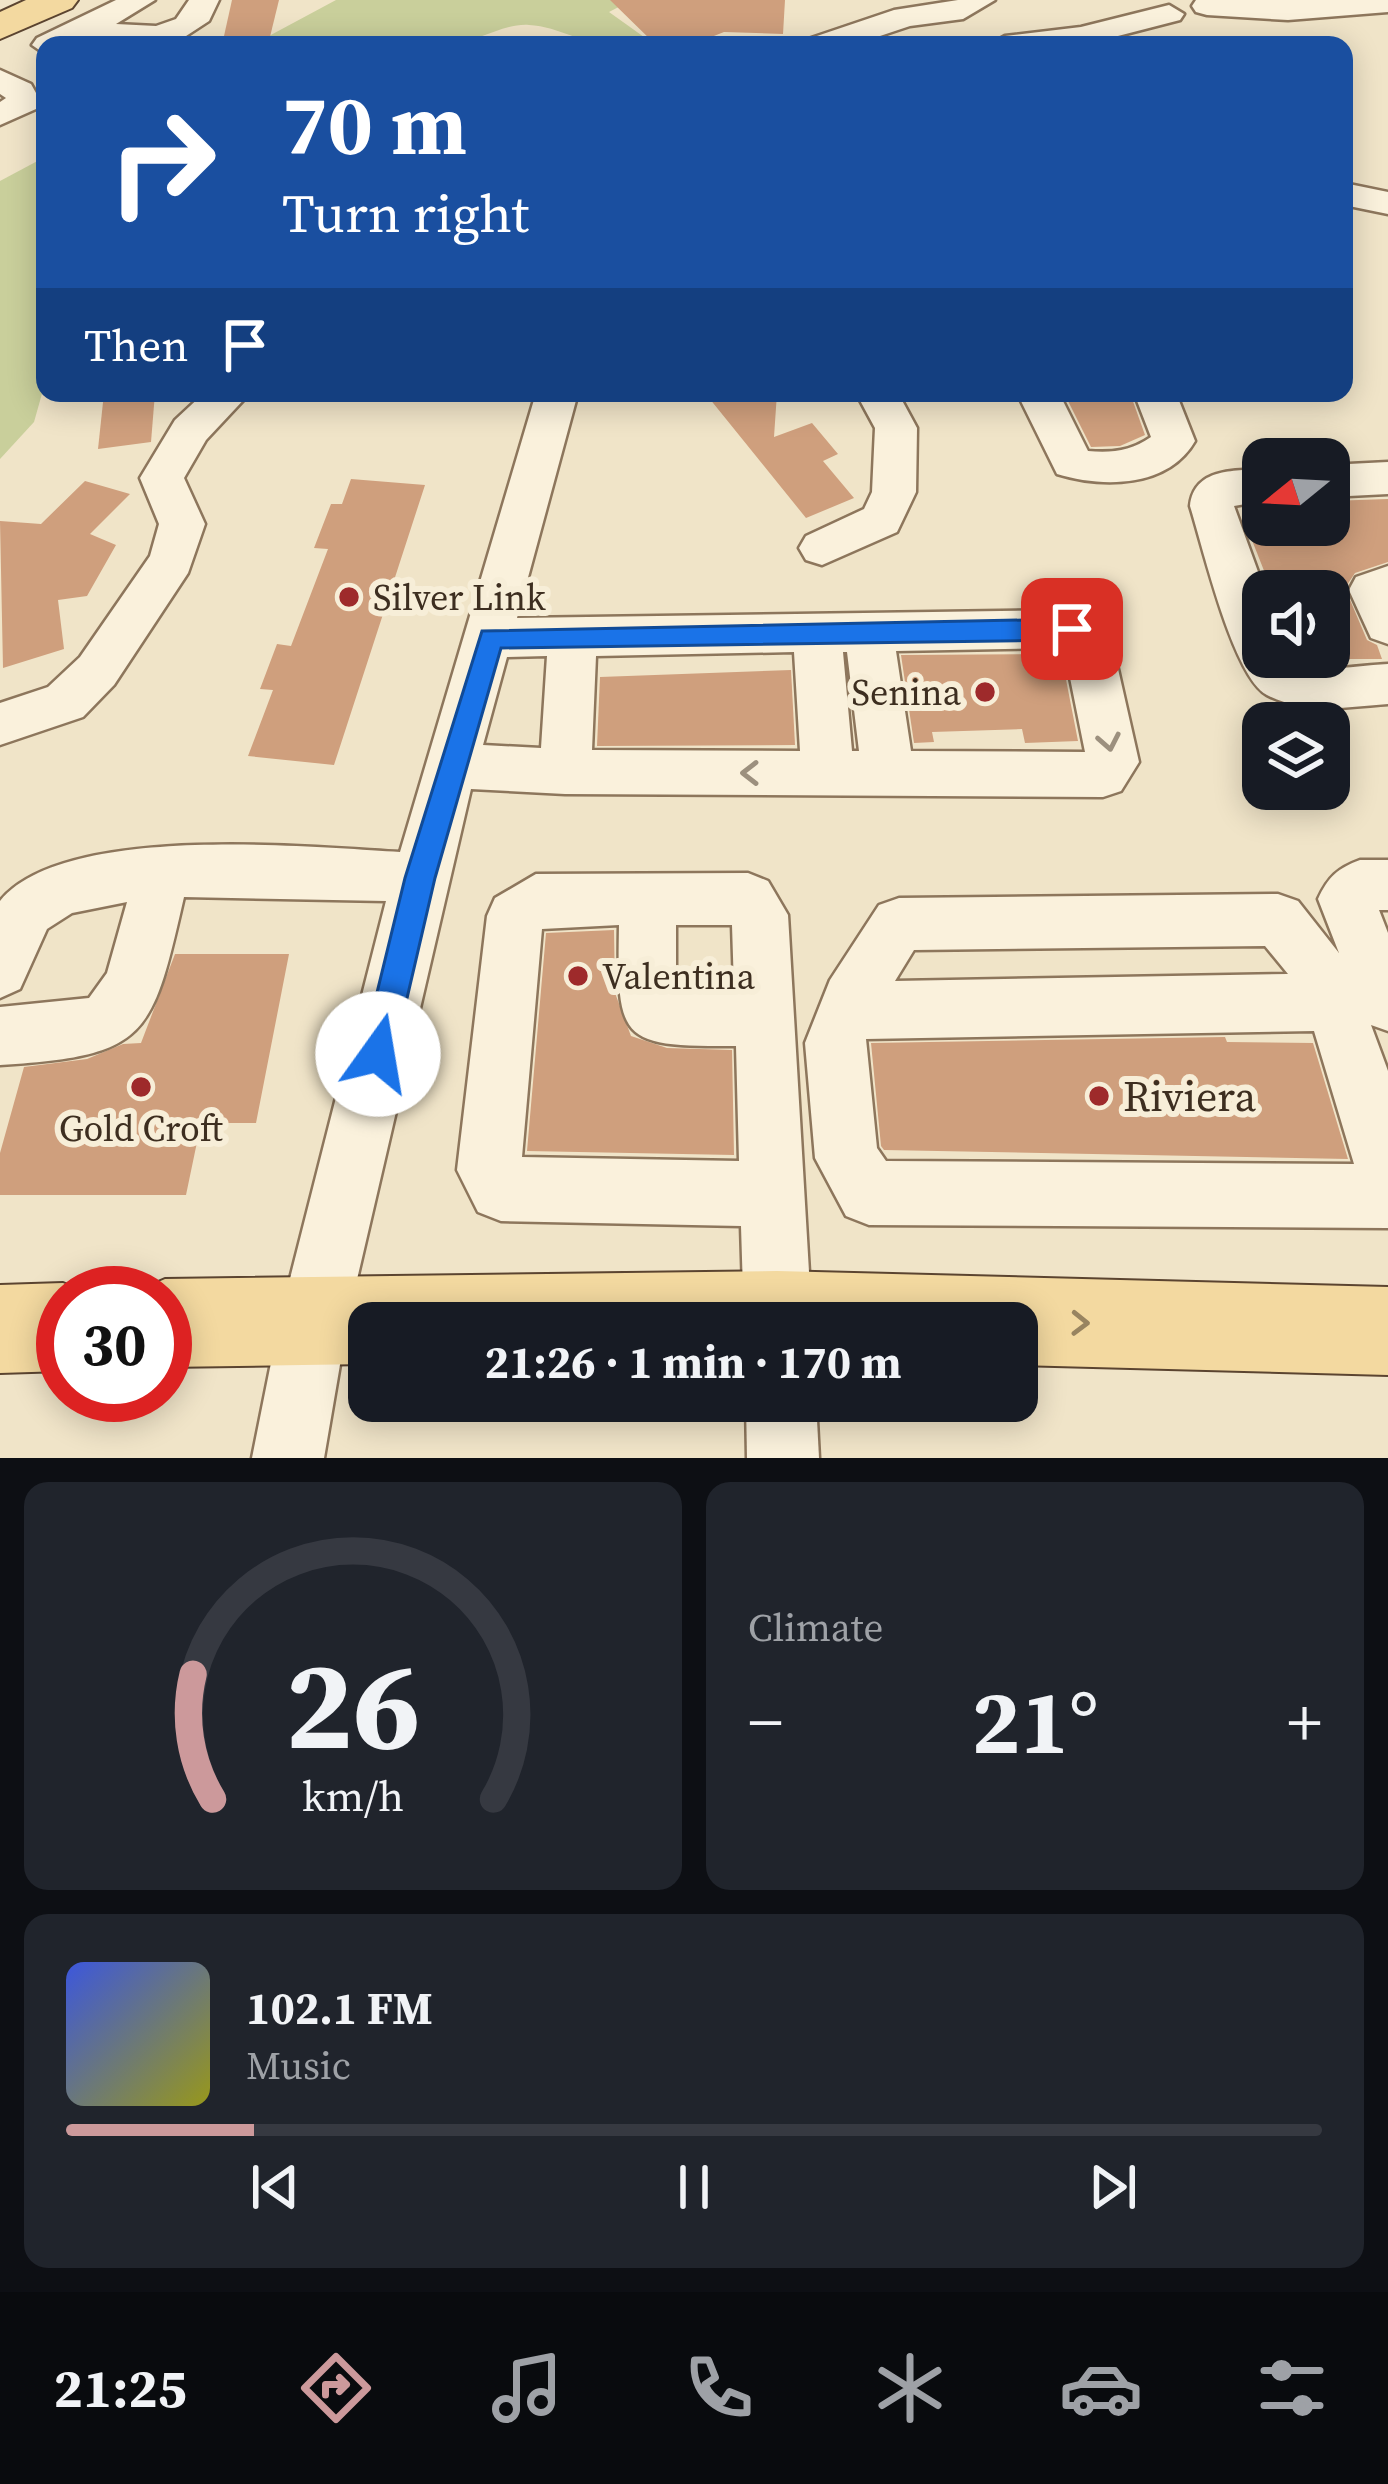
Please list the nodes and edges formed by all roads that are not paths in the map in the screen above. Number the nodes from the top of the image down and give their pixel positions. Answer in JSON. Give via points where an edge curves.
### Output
{"nodes":[{"id":1,"x":140,"y":0,"type":"edge"},
{"id":2,"x":204,"y":0,"type":"edge"},
{"id":3,"x":980,"y":0,"type":"edge"},
{"id":4,"x":1388,"y":4,"type":"edge"},
{"id":5,"x":802,"y":10,"type":"dead end"},
{"id":6,"x":74,"y":12,"type":"edge"},
{"id":7,"x":1175,"y":19,"type":"edge"},
{"id":8,"x":0,"y":27,"type":"edge"},
{"id":9,"x":55,"y":36,"type":"edge"},
{"id":10,"x":126,"y":36,"type":"edge"},
{"id":11,"x":142,"y":36,"type":"edge"},
{"id":12,"x":824,"y":36,"type":"edge"},
{"id":13,"x":849,"y":36,"type":"edge"},
{"id":14,"x":1105,"y":36,"type":"edge"},
{"id":15,"x":36,"y":52,"type":"edge"},
{"id":16,"x":0,"y":70,"type":"edge"},
{"id":17,"x":0,"y":80,"type":"edge"},
{"id":18,"x":0,"y":115,"type":"edge"},
{"id":19,"x":1353,"y":196,"type":"edge"},
{"id":20,"x":1388,"y":203,"type":"edge"},
{"id":21,"x":220,"y":402,"type":"edge"},
{"id":22,"x":555,"y":402,"type":"edge"},
{"id":23,"x":882,"y":402,"type":"edge"},
{"id":24,"x":1042,"y":402,"type":"edge"},
{"id":25,"x":1159,"y":402,"type":"edge"},
{"id":26,"x":1388,"y":478,"type":"edge"},
{"id":27,"x":1350,"y":481,"type":"edge"},
{"id":28,"x":1242,"y":487,"type":"edge"},
{"id":29,"x":822,"y":548,"type":"dead end"},
{"id":30,"x":1388,"y":584,"type":"edge"},
{"id":31,"x":1242,"y":592,"type":"edge"},
{"id":32,"x":1388,"y":625,"type":"edge"},
{"id":33,"x":869,"y":634,"type":"junction"},
{"id":34,"x":817,"y":635,"type":"junction"},
{"id":35,"x":491,"y":638,"type":"junction"},
{"id":36,"x":573,"y":639,"type":"junction"},
{"id":37,"x":1279,"y":678,"type":"edge"},
{"id":38,"x":1388,"y":684,"type":"edge"},
{"id":39,"x":0,"y":724,"type":"edge"},
{"id":40,"x":455,"y":766,"type":"junction"},
{"id":41,"x":565,"y":772,"type":"junction"},
{"id":42,"x":828,"y":774,"type":"junction"},
{"id":43,"x":888,"y":774,"type":"junction"},
{"id":44,"x":163,"y":872,"type":"junction"},
{"id":45,"x":420,"y":878,"type":"junction"},
{"id":46,"x":1388,"y":885,"type":"edge"},
{"id":47,"x":648,"y":899,"type":"junction"},
{"id":48,"x":0,"y":970,"type":"edge"},
{"id":49,"x":1360,"y":1003,"type":"edge"},
{"id":50,"x":846,"y":1011,"type":"junction"},
{"id":51,"x":765,"y":1017,"type":"junction"},
{"id":52,"x":0,"y":1036,"type":"edge"},
{"id":53,"x":1388,"y":1171,"type":"edge"},
{"id":54,"x":772,"y":1194,"type":"junction"},
{"id":55,"x":1388,"y":1196,"type":"edge"},
{"id":56,"x":777,"y":1302,"type":"edge"},
{"id":57,"x":314,"y":1318,"type":"junction"},
{"id":58,"x":348,"y":1318,"type":"edge"},
{"id":59,"x":192,"y":1322,"type":"edge"},
{"id":60,"x":1038,"y":1324,"type":"edge"},
{"id":61,"x":36,"y":1328,"type":"edge"},
{"id":62,"x":0,"y":1329,"type":"edge"},
{"id":63,"x":1388,"y":1330,"type":"edge"},
{"id":64,"x":782,"y":1422,"type":"edge"},
{"id":65,"x":288,"y":1458,"type":"edge"},
{"id":66,"x":783,"y":1458,"type":"edge"}],
"edges":[{"from":1,"to":6,"type":"street"},
{"from":2,"to":11,"type":"street","via":[[196,20]]},
{"from":3,"to":13,"type":"street"},
{"from":4,"to":7,"type":"street","via":[[1288,11],[1274,20]]},
{"from":5,"to":12,"type":"street"},
{"from":6,"to":8,"type":"main road"},
{"from":6,"to":9,"type":"street"},
{"from":6,"to":10,"type":"street"},
{"from":7,"to":14,"type":"street"},
{"from":15,"to":16,"type":"street"},
{"from":17,"to":18,"type":"street","via":[[24,102]]},
{"from":19,"to":20,"type":"street"},
{"from":21,"to":39,"type":"street","via":[[190,430],[162,478],[182,524],[172,561],[97,671],[64,702]]},
{"from":22,"to":35,"type":"street"},
{"from":23,"to":29,"type":"street","via":[[896,428],[894,492],[881,520]]},
{"from":24,"to":25,"type":"street","via":[[1072,463],[1096,470],[1156,460],[1174,441]]},
{"from":26,"to":27,"type":"street"},
{"from":28,"to":31,"type":"street","via":[[1213,495],[1212,506]]},
{"from":30,"to":32,"type":"street","via":[[1373,590]]},
{"from":33,"to":34,"type":"street"},
{"from":33,"to":43,"type":"street"},
{"from":33,"to":43,"type":"street","one_way":true,"via":[[1072,629],[1087,638],[1113,762],[1103,776]]},
{"from":34,"to":36,"type":"street"},
{"from":34,"to":42,"type":"street"},
{"from":35,"to":36,"type":"street"},
{"from":35,"to":40,"type":"street"},
{"from":36,"to":41,"type":"street"},
{"from":37,"to":38,"type":"street","via":[[1296,687]]},
{"from":40,"to":41,"type":"street"},
{"from":40,"to":45,"type":"street"},
{"from":42,"to":41,"type":"street","one_way":true},
{"from":42,"to":43,"type":"street"},
{"from":44,"to":45,"type":"street"},
{"from":44,"to":48,"type":"street","via":[[83,881],[26,911]]},
{"from":44,"to":52,"type":"street","via":[[126,1001],[110,1018]]},
{"from":45,"to":57,"type":"street"},
{"from":46,"to":49,"type":"street","via":[[1360,885],[1346,898]]},
{"from":47,"to":51,"type":"street","via":[[748,899],[760,915]]},
{"from":47,"to":51,"type":"street","via":[[647,1006],[664,1018]]},
{"from":47,"to":54,"type":"street","via":[[536,900],[515,916],[489,1170],[501,1189]]},
{"from":49,"to":50,"type":"street"},
{"from":49,"to":50,"type":"street","via":[[1278,920],[898,924]]},
{"from":49,"to":53,"type":"street"},
{"from":50,"to":55,"type":"street","via":[[836,1042],[847,1157],[869,1193]]},
{"from":51,"to":54,"type":"street"},
{"from":54,"to":56,"type":"street"},
{"from":57,"to":58,"type":"main road"},
{"from":57,"to":59,"type":"main road"},
{"from":57,"to":65,"type":"street"},
{"from":60,"to":63,"type":"main road","one_way":true},
{"from":61,"to":62,"type":"main road"},
{"from":64,"to":66,"type":"street"}]}
